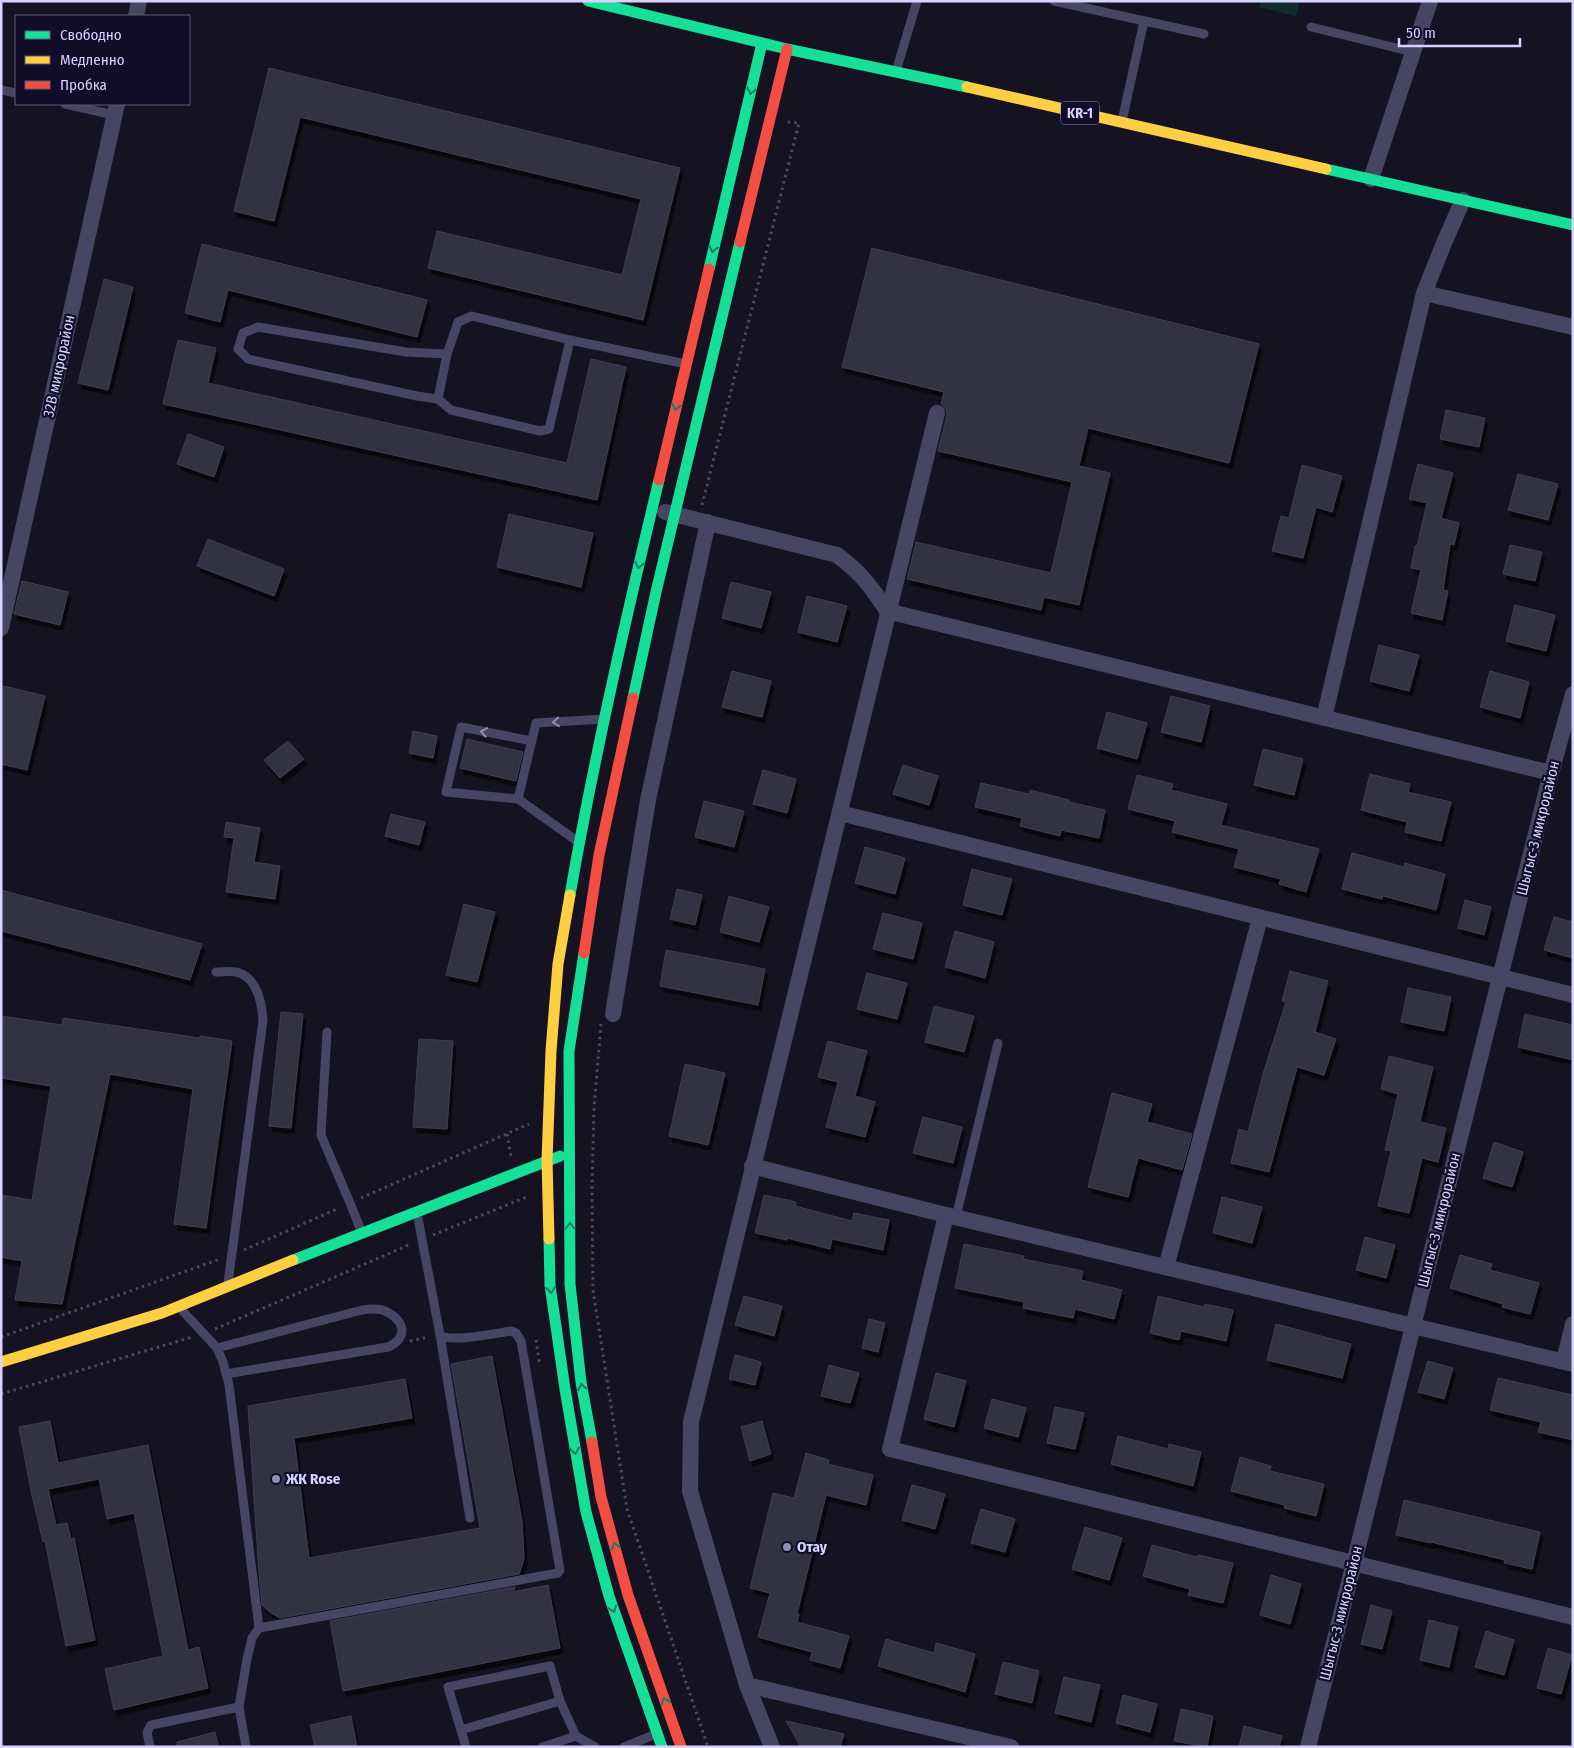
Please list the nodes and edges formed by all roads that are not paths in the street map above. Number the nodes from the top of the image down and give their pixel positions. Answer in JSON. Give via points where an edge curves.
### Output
{"nodes":[{"id":1,"x":139,"y":1,"type":"edge"},
{"id":2,"x":588,"y":1,"type":"edge"},
{"id":3,"x":917,"y":1,"type":"edge"},
{"id":4,"x":1054,"y":1,"type":"edge"},
{"id":5,"x":1430,"y":1,"type":"edge"},
{"id":6,"x":136,"y":15,"type":"edge"},
{"id":7,"x":1144,"y":21,"type":"junction"},
{"id":8,"x":1311,"y":27,"type":"dead end"},
{"id":9,"x":1204,"y":34,"type":"dead end"},
{"id":10,"x":762,"y":43,"type":"junction"},
{"id":11,"x":787,"y":49,"type":"junction"},
{"id":12,"x":1413,"y":52,"type":"junction"},
{"id":13,"x":897,"y":71,"type":"junction"},
{"id":14,"x":1,"y":90,"type":"edge"},
{"id":15,"x":15,"y":93,"type":"edge"},
{"id":16,"x":75,"y":105,"type":"edge"},
{"id":17,"x":116,"y":109,"type":"edge"},
{"id":18,"x":1122,"y":122,"type":"junction"},
{"id":19,"x":1371,"y":179,"type":"junction"},
{"id":20,"x":1463,"y":200,"type":"junction"},
{"id":21,"x":1573,"y":225,"type":"edge"},
{"id":22,"x":1424,"y":293,"type":"junction"},
{"id":23,"x":1573,"y":327,"type":"edge"},
{"id":24,"x":570,"y":340,"type":"junction"},
{"id":25,"x":447,"y":354,"type":"junction"},
{"id":26,"x":686,"y":364,"type":"junction"},
{"id":27,"x":438,"y":399,"type":"junction"},
{"id":28,"x":937,"y":413,"type":"dead end"},
{"id":29,"x":652,"y":509,"type":"junction"},
{"id":30,"x":674,"y":515,"type":"junction"},
{"id":31,"x":708,"y":522,"type":"junction"},
{"id":32,"x":887,"y":612,"type":"junction"},
{"id":33,"x":1,"y":628,"type":"edge"},
{"id":34,"x":1573,"y":694,"type":"edge"},
{"id":35,"x":1324,"y":718,"type":"junction"},
{"id":36,"x":616,"y":721,"type":"junction"},
{"id":37,"x":532,"y":740,"type":"junction"},
{"id":38,"x":1551,"y":773,"type":"junction"},
{"id":39,"x":518,"y":799,"type":"junction"},
{"id":40,"x":840,"y":813,"type":"junction"},
{"id":41,"x":589,"y":847,"type":"junction"},
{"id":42,"x":1260,"y":918,"type":"junction"},
{"id":43,"x":216,"y":972,"type":"dead end"},
{"id":44,"x":1500,"y":978,"type":"junction"},
{"id":45,"x":1573,"y":996,"type":"edge"},
{"id":46,"x":613,"y":1014,"type":"dead end"},
{"id":47,"x":326,"y":1032,"type":"dead end"},
{"id":48,"x":998,"y":1043,"type":"dead end"},
{"id":49,"x":569,"y":1153,"type":"junction"},
{"id":50,"x":547,"y":1160,"type":"junction"},
{"id":51,"x":752,"y":1166,"type":"junction"},
{"id":52,"x":417,"y":1213,"type":"junction"},
{"id":53,"x":951,"y":1216,"type":"junction"},
{"id":54,"x":362,"y":1234,"type":"junction"},
{"id":55,"x":1166,"y":1267,"type":"junction"},
{"id":56,"x":228,"y":1286,"type":"junction"},
{"id":57,"x":178,"y":1307,"type":"junction"},
{"id":58,"x":1573,"y":1324,"type":"edge"},
{"id":59,"x":1413,"y":1326,"type":"junction"},
{"id":60,"x":440,"y":1335,"type":"junction"},
{"id":61,"x":217,"y":1348,"type":"junction"},
{"id":62,"x":1,"y":1362,"type":"edge"},
{"id":63,"x":1568,"y":1362,"type":"edge"},
{"id":64,"x":226,"y":1374,"type":"junction"},
{"id":65,"x":470,"y":1518,"type":"dead end"},
{"id":66,"x":1353,"y":1564,"type":"junction"},
{"id":67,"x":1573,"y":1617,"type":"edge"},
{"id":68,"x":259,"y":1628,"type":"junction"},
{"id":69,"x":747,"y":1685,"type":"junction"},
{"id":70,"x":560,"y":1700,"type":"junction"},
{"id":71,"x":239,"y":1707,"type":"junction"},
{"id":72,"x":674,"y":1727,"type":"junction"},
{"id":73,"x":461,"y":1730,"type":"junction"},
{"id":74,"x":658,"y":1733,"type":"junction"},
{"id":75,"x":576,"y":1736,"type":"junction"},
{"id":76,"x":150,"y":1747,"type":"edge"},
{"id":77,"x":246,"y":1747,"type":"edge"},
{"id":78,"x":466,"y":1747,"type":"edge"},
{"id":79,"x":542,"y":1747,"type":"edge"},
{"id":80,"x":595,"y":1747,"type":"edge"},
{"id":81,"x":624,"y":1747,"type":"edge"},
{"id":82,"x":662,"y":1747,"type":"edge"},
{"id":83,"x":681,"y":1747,"type":"edge"},
{"id":84,"x":772,"y":1747,"type":"edge"},
{"id":85,"x":1011,"y":1747,"type":"edge"},
{"id":86,"x":1308,"y":1747,"type":"edge"}],
"edges":[{"from":1,"to":6,"type":"street"},
{"from":2,"to":10,"type":"main road","number":"KR-1"},
{"from":3,"to":13,"type":"lane"},
{"from":4,"to":7,"type":"lane"},
{"from":5,"to":12,"type":"street"},
{"from":7,"to":9,"type":"lane"},
{"from":7,"to":18,"type":"lane"},
{"from":8,"to":12,"type":"lane"},
{"from":10,"to":11,"type":"main road","number":"KR-1"},
{"from":10,"to":26,"type":"main road","one_way":true},
{"from":11,"to":13,"type":"main road","number":"KR-1"},
{"from":11,"to":30,"type":"main road"},
{"from":12,"to":19,"type":"street"},
{"from":13,"to":18,"type":"main road","number":"KR-1"},
{"from":14,"to":15,"type":"lane"},
{"from":16,"to":17,"type":"lane"},
{"from":17,"to":33,"type":"street","name":"32В микрорайон"},
{"from":18,"to":19,"type":"main road","number":"KR-1"},
{"from":19,"to":20,"type":"main road","number":"KR-1"},
{"from":20,"to":21,"type":"main road","number":"KR-1"},
{"from":20,"to":22,"type":"street"},
{"from":22,"to":23,"type":"street"},
{"from":22,"to":35,"type":"street"},
{"from":24,"to":25,"type":"lane","via":[[472,316],[458,322]]},
{"from":24,"to":26,"type":"lane"},
{"from":24,"to":27,"type":"lane","via":[[550,429],[540,431],[451,410]]},
{"from":25,"to":27,"type":"lane"},
{"from":25,"to":27,"type":"lane","via":[[406,352],[258,327],[243,334],[238,349],[248,359]]},
{"from":26,"to":29,"type":"main road","one_way":true},
{"from":28,"to":32,"type":"street"},
{"from":29,"to":30,"type":"street"},
{"from":29,"to":36,"type":"main road","one_way":true},
{"from":30,"to":31,"type":"street"},
{"from":30,"to":36,"type":"main road"},
{"from":31,"to":32,"type":"street","via":[[837,555],[868,582]]},
{"from":31,"to":46,"type":"street","via":[[648,800]]},
{"from":32,"to":35,"type":"street"},
{"from":32,"to":40,"type":"street"},
{"from":34,"to":38,"type":"street","name":"Шыгыс-3 микрорайон"},
{"from":35,"to":38,"type":"street"},
{"from":36,"to":37,"type":"lane","one_way":true,"via":[[536,723]]},
{"from":36,"to":41,"type":"main road"},
{"from":36,"to":41,"type":"main road"},
{"from":37,"to":39,"type":"lane"},
{"from":37,"to":39,"type":"lane","one_way":true,"via":[[461,727],[446,792]]},
{"from":38,"to":44,"type":"street","name":"Шыгыс-3 микрорайон"},
{"from":39,"to":41,"type":"lane"},
{"from":40,"to":42,"type":"street"},
{"from":40,"to":51,"type":"street"},
{"from":41,"to":49,"type":"main road","via":[[569,1051]]},
{"from":41,"to":50,"type":"main road","via":[[558,964]]},
{"from":42,"to":44,"type":"street"},
{"from":42,"to":55,"type":"street"},
{"from":43,"to":56,"type":"lane","via":[[234,971],[247,978],[261,1002],[263,1020]]},
{"from":44,"to":45,"type":"street"},
{"from":44,"to":59,"type":"street","name":"Шыгыс-3 микрорайон"},
{"from":47,"to":54,"type":"lane","via":[[320,1136]]},
{"from":48,"to":53,"type":"lane"},
{"from":49,"to":50,"type":"main road"},
{"from":72,"to":49,"type":"main road","one_way":true,"via":[[628,1596],[601,1497],[581,1382],[570,1284]]},
{"from":50,"to":52,"type":"main road"},
{"from":50,"to":74,"type":"main road","one_way":true,"via":[[550,1285],[586,1512],[609,1596]]},
{"from":51,"to":53,"type":"street"},
{"from":51,"to":69,"type":"street","via":[[690,1422],[690,1492]]},
{"from":52,"to":54,"type":"main road"},
{"from":52,"to":60,"type":"lane"},
{"from":53,"to":55,"type":"street"},
{"from":53,"to":66,"type":"street","via":[[890,1449]]},
{"from":54,"to":56,"type":"main road"},
{"from":55,"to":59,"type":"street"},
{"from":56,"to":57,"type":"main road"},
{"from":57,"to":61,"type":"lane"},
{"from":57,"to":62,"type":"main road"},
{"from":58,"to":63,"type":"street"},
{"from":59,"to":63,"type":"street"},
{"from":59,"to":66,"type":"street","name":"Шыгыс-3 микрорайон"},
{"from":60,"to":65,"type":"lane"},
{"from":60,"to":68,"type":"lane","via":[[455,1338],[511,1331],[520,1337],[560,1572]]},
{"from":61,"to":64,"type":"lane"},
{"from":61,"to":64,"type":"lane","via":[[362,1310],[377,1309],[392,1315],[402,1332],[401,1339],[388,1347]]},
{"from":64,"to":68,"type":"lane","via":[[230,1385]]},
{"from":66,"to":67,"type":"street"},
{"from":66,"to":86,"type":"street","name":"Шыгыс-3 микрорайон"},
{"from":68,"to":71,"type":"lane","via":[[252,1638]]},
{"from":69,"to":84,"type":"street"},
{"from":69,"to":85,"type":"street"},
{"from":70,"to":73,"type":"lane"},
{"from":70,"to":73,"type":"lane","via":[[550,1666],[448,1687]]},
{"from":70,"to":75,"type":"lane"},
{"from":71,"to":76,"type":"lane","via":[[151,1724],[146,1732]]},
{"from":71,"to":77,"type":"lane"},
{"from":72,"to":74,"type":"lane"},
{"from":72,"to":83,"type":"main road"},
{"from":73,"to":78,"type":"lane"},
{"from":74,"to":81,"type":"lane"},
{"from":74,"to":82,"type":"main road"},
{"from":75,"to":79,"type":"lane"},
{"from":75,"to":80,"type":"lane"}]}
